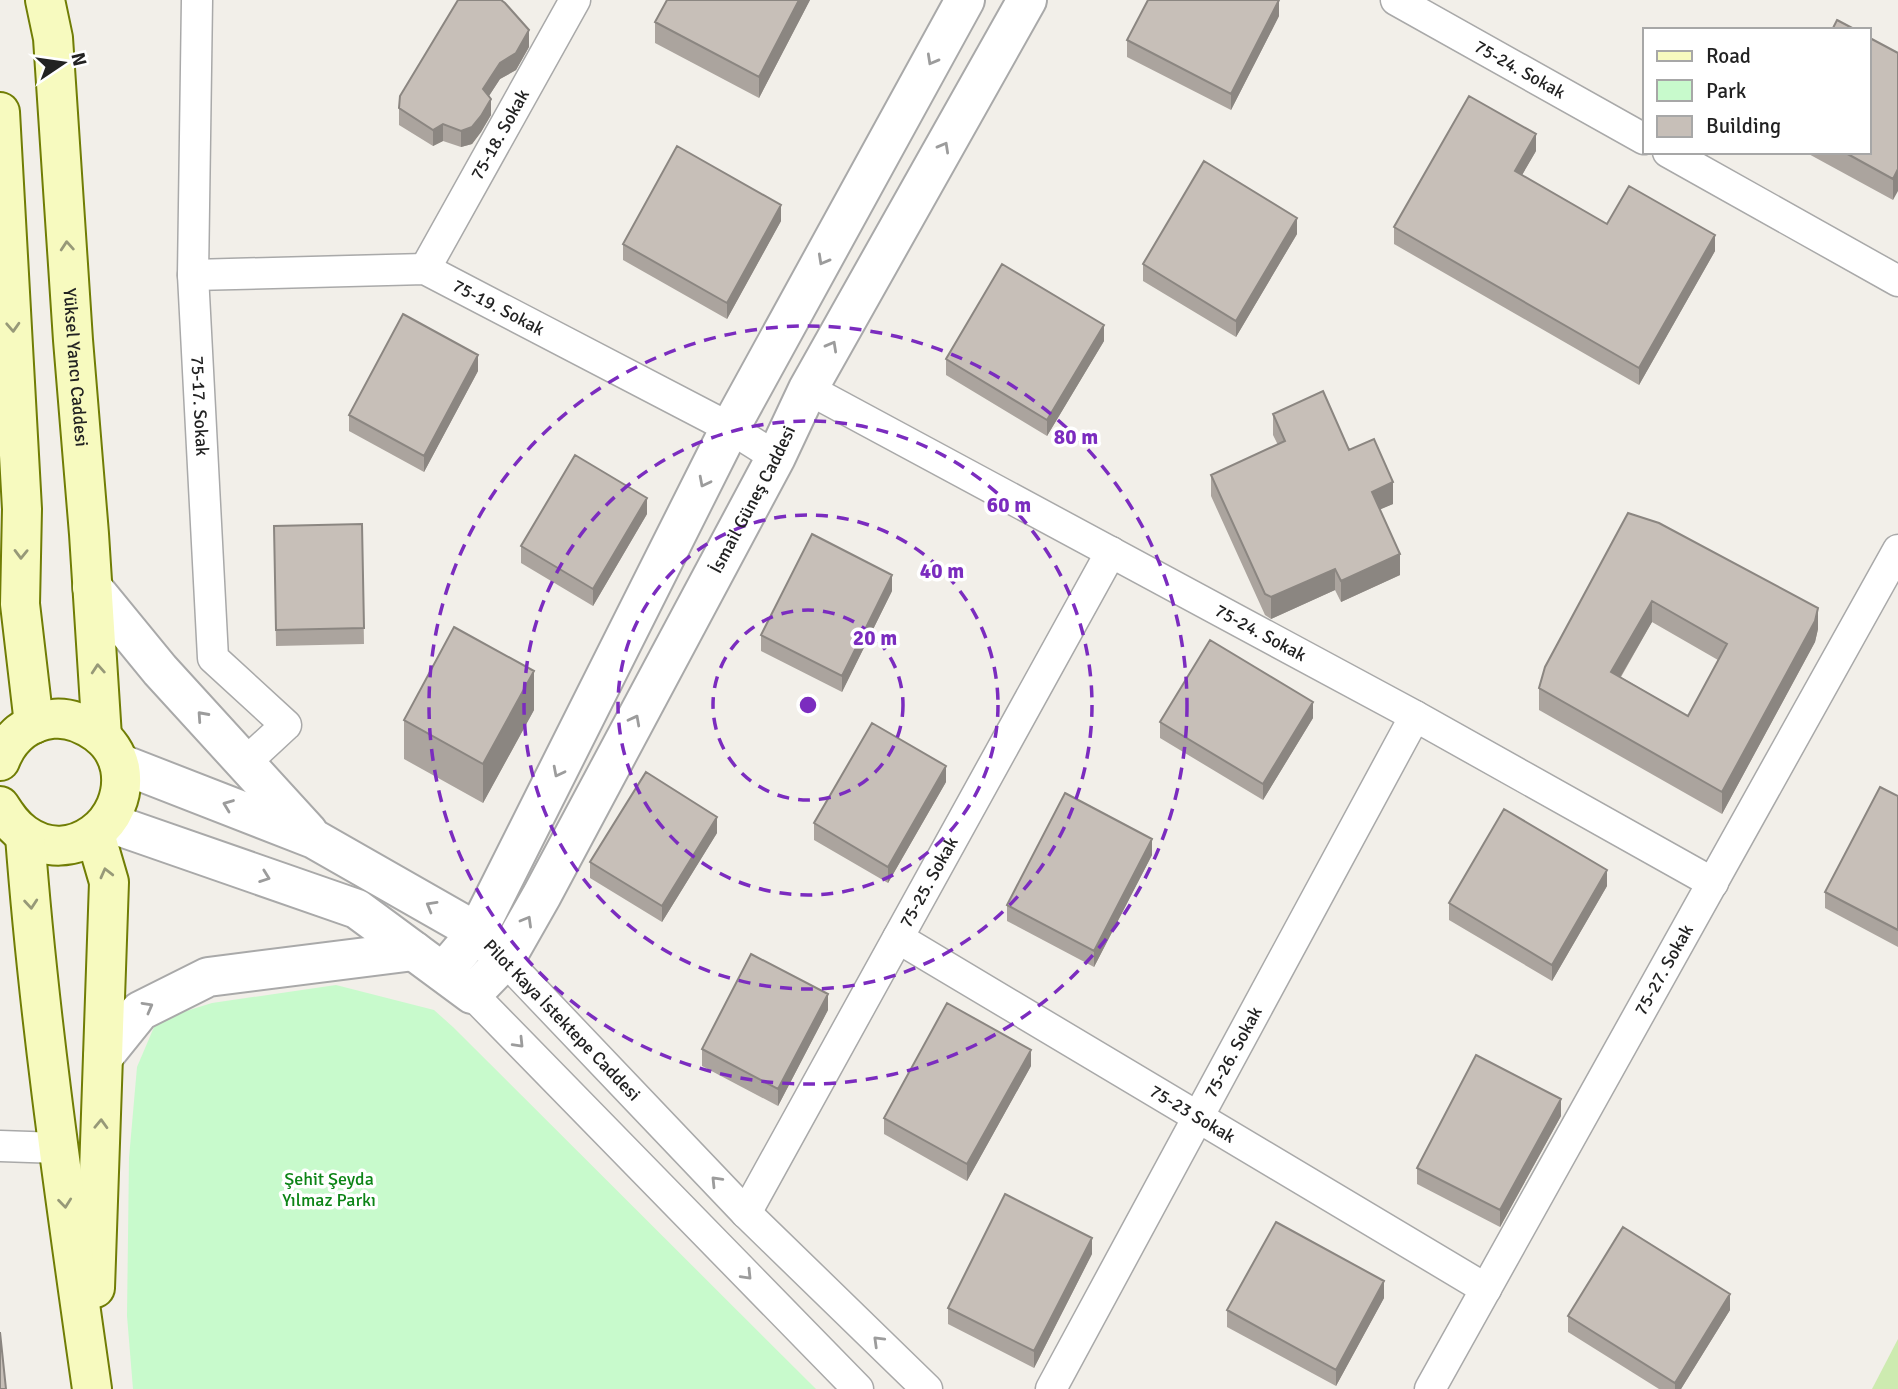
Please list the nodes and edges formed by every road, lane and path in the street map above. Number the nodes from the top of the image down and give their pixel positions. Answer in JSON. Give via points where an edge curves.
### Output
{"nodes":[{"id":1,"x":45,"y":0,"type":"edge"},
{"id":2,"x":197,"y":0,"type":"edge"},
{"id":3,"x":575,"y":0,"type":"edge"},
{"id":4,"x":965,"y":0,"type":"edge"},
{"id":5,"x":1027,"y":0,"type":"edge"},
{"id":6,"x":1396,"y":0,"type":"edge"},
{"id":7,"x":0,"y":112,"type":"edge"},
{"id":8,"x":1643,"y":138,"type":"edge"},
{"id":9,"x":1672,"y":154,"type":"edge"},
{"id":10,"x":1,"y":155,"type":"edge"},
{"id":11,"x":425,"y":269,"type":"junction"},
{"id":12,"x":193,"y":275,"type":"junction"},
{"id":13,"x":1898,"y":281,"type":"edge"},
{"id":14,"x":808,"y":389,"type":"junction"},
{"id":15,"x":730,"y":428,"type":"junction"},
{"id":16,"x":776,"y":457,"type":"junction"},
{"id":17,"x":1898,"y":550,"type":"edge"},
{"id":18,"x":1111,"y":552,"type":"junction"},
{"id":19,"x":92,"y":587,"type":"junction"},
{"id":20,"x":1415,"y":716,"type":"junction"},
{"id":21,"x":13,"y":736,"type":"edge"},
{"id":22,"x":110,"y":750,"type":"junction"},
{"id":23,"x":245,"y":763,"type":"junction"},
{"id":24,"x":9,"y":820,"type":"edge"},
{"id":25,"x":101,"y":828,"type":"junction"},
{"id":26,"x":314,"y":839,"type":"junction"},
{"id":27,"x":1713,"y":883,"type":"junction"},
{"id":28,"x":477,"y":932,"type":"junction"},
{"id":29,"x":898,"y":939,"type":"junction"},
{"id":30,"x":505,"y":960,"type":"junction"},
{"id":31,"x":443,"y":972,"type":"junction"},
{"id":32,"x":103,"y":1057,"type":"junction"},
{"id":33,"x":1197,"y":1117,"type":"junction"},
{"id":34,"x":0,"y":1146,"type":"edge"},
{"id":35,"x":59,"y":1148,"type":"junction"},
{"id":36,"x":746,"y":1213,"type":"junction"},
{"id":37,"x":1486,"y":1290,"type":"junction"},
{"id":38,"x":92,"y":1389,"type":"edge"},
{"id":39,"x":858,"y":1389,"type":"edge"},
{"id":40,"x":927,"y":1389,"type":"edge"},
{"id":41,"x":1051,"y":1389,"type":"edge"},
{"id":42,"x":1430,"y":1389,"type":"edge"}],
"edges":[{"from":19,"to":1,"type":"main road","name":"Yüksel Yancı Caddesi","one_way":true,"via":[[53,38]]},
{"from":2,"to":12,"type":"street","name":"75-17. Sokak"},
{"from":3,"to":11,"type":"street","name":"75-18. Sokak"},
{"from":4,"to":15,"type":"street","one_way":true},
{"from":14,"to":5,"type":"street","name":"İsmail Güneş Caddesi","one_way":true},
{"from":6,"to":8,"type":"street","name":"75-24. Sokak"},
{"from":7,"to":10,"type":"main road"},
{"from":9,"to":13,"type":"street"},
{"from":10,"to":21,"type":"main road","one_way":true,"via":[[22,509]]},
{"from":11,"to":12,"type":"street","name":"75-19. Sokak"},
{"from":11,"to":15,"type":"street","name":"75-19. Sokak"},
{"from":12,"to":23,"type":"street","name":"75-17. Sokak","via":[[213,658],[286,724]]},
{"from":14,"to":16,"type":"street","name":"İsmail Güneş Caddesi"},
{"from":14,"to":18,"type":"street","name":"75-24. Sokak"},
{"from":15,"to":16,"type":"street","name":"75-19. Sokak"},
{"from":15,"to":28,"type":"street","one_way":true},
{"from":30,"to":16,"type":"street","name":"İsmail Güneş Caddesi","one_way":true},
{"from":17,"to":27,"type":"street","name":"75-27. Sokak"},
{"from":18,"to":20,"type":"street","name":"75-24. Sokak"},
{"from":18,"to":29,"type":"street","name":"75-25. Sokak"},
{"from":22,"to":19,"type":"main road","name":"Yüksel Yancı Caddesi","one_way":true},
{"from":23,"to":19,"type":"street","one_way":true},
{"from":20,"to":27,"type":"street","name":"75-24. Sokak"},
{"from":20,"to":33,"type":"street","name":"75-26. Sokak"},
{"from":21,"to":22,"type":"main road","via":[[52,719],[70,720],[88,726]]},
{"from":22,"to":25,"type":"main road","name":"Yüksel Yancı Caddesi","via":[[122,778],[116,809]]},
{"from":26,"to":22,"type":"street","name":"Pilot Kaya İstektepe Caddesi","one_way":true},
{"from":23,"to":26,"type":"street"},
{"from":24,"to":25,"type":"main road","via":[[42,843],[60,845],[79,842]]},
{"from":24,"to":35,"type":"main road","one_way":true,"via":[[31,909]]},
{"from":25,"to":31,"type":"street","one_way":true,"via":[[357,909]]},
{"from":32,"to":25,"type":"main road","one_way":true,"via":[[109,882]]},
{"from":28,"to":26,"type":"street","name":"Pilot Kaya İstektepe Caddesi","one_way":true},
{"from":27,"to":37,"type":"street","name":"75-27. Sokak"},
{"from":28,"to":30,"type":"street","name":"Pilot Kaya İstektepe Caddesi"},
{"from":28,"to":31,"type":"street"},
{"from":29,"to":33,"type":"street","name":"75-23 Sokak"},
{"from":29,"to":36,"type":"street","name":"75-25. Sokak"},
{"from":30,"to":31,"type":"street","name":"İsmail Güneş Caddesi"},
{"from":36,"to":30,"type":"street","name":"Pilot Kaya İstektepe Caddesi","one_way":true},
{"from":32,"to":31,"type":"street","one_way":true,"via":[[140,1011],[208,977]]},
{"from":31,"to":39,"type":"street","one_way":true},
{"from":38,"to":32,"type":"main road","one_way":true},
{"from":33,"to":37,"type":"street","name":"75-23 Sokak"},
{"from":33,"to":41,"type":"street","name":"75-26. Sokak"},
{"from":34,"to":35,"type":"street"},
{"from":35,"to":38,"type":"main road","one_way":true},
{"from":40,"to":36,"type":"street","name":"Pilot Kaya İstektepe Caddesi","one_way":true},
{"from":37,"to":42,"type":"street","name":"75-27. Sokak"}]}
